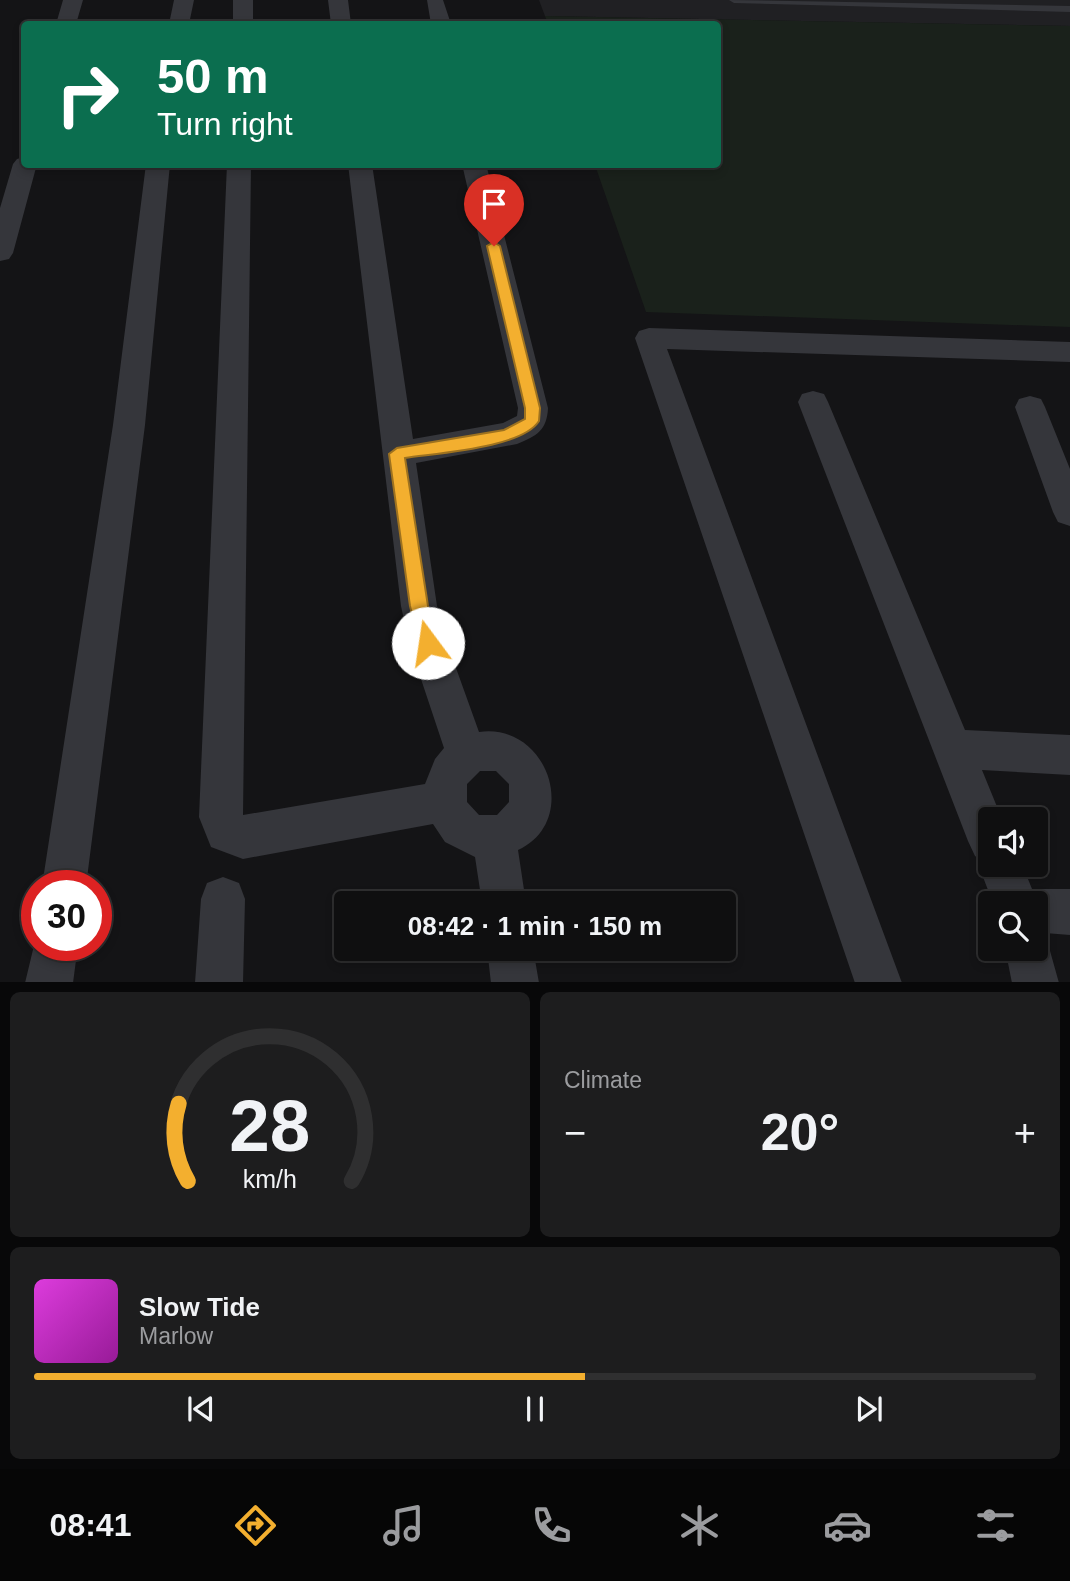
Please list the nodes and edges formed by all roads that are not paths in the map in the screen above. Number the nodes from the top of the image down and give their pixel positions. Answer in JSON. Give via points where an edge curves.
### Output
{"nodes":[{"id":1,"x":73,"y":0,"type":"edge"},
{"id":2,"x":184,"y":0,"type":"edge"},
{"id":3,"x":243,"y":0,"type":"edge"},
{"id":4,"x":338,"y":0,"type":"edge"},
{"id":5,"x":734,"y":0,"type":"edge"},
{"id":6,"x":435,"y":2,"type":"dead end"},
{"id":7,"x":1070,"y":9,"type":"edge"},
{"id":8,"x":67,"y":21,"type":"edge"},
{"id":9,"x":180,"y":21,"type":"edge"},
{"id":10,"x":243,"y":21,"type":"edge"},
{"id":11,"x":341,"y":21,"type":"edge"},
{"id":12,"x":440,"y":21,"type":"edge"},
{"id":13,"x":24,"y":168,"type":"edge"},
{"id":14,"x":158,"y":168,"type":"edge"},
{"id":15,"x":239,"y":168,"type":"edge"},
{"id":16,"x":361,"y":168,"type":"edge"},
{"id":17,"x":475,"y":168,"type":"edge"},
{"id":18,"x":0,"y":253,"type":"edge"},
{"id":19,"x":1070,"y":352,"type":"edge"},
{"id":20,"x":813,"y":402,"type":"dead end"},
{"id":21,"x":1030,"y":407,"type":"dead end"},
{"id":22,"x":397,"y":454,"type":"junction"},
{"id":23,"x":1070,"y":512,"type":"edge"},
{"id":24,"x":954,"y":749,"type":"junction"},
{"id":25,"x":1070,"y":755,"type":"edge"},
{"id":26,"x":467,"y":756,"type":"junction"},
{"id":27,"x":446,"y":801,"type":"junction"},
{"id":28,"x":978,"y":810,"type":"edge"},
{"id":29,"x":494,"y":837,"type":"junction"},
{"id":30,"x":66,"y":870,"type":"edge"},
{"id":31,"x":502,"y":891,"type":"edge"},
{"id":32,"x":223,"y":898,"type":"dead end"},
{"id":33,"x":1048,"y":911,"type":"edge"},
{"id":34,"x":1070,"y":912,"type":"edge"},
{"id":35,"x":52,"y":961,"type":"edge"},
{"id":36,"x":512,"y":961,"type":"edge"},
{"id":37,"x":1031,"y":961,"type":"edge"},
{"id":38,"x":49,"y":982,"type":"edge"},
{"id":39,"x":219,"y":982,"type":"edge"},
{"id":40,"x":515,"y":982,"type":"edge"},
{"id":41,"x":878,"y":982,"type":"edge"},
{"id":42,"x":1036,"y":982,"type":"edge"}],
"edges":[{"from":1,"to":8,"type":"street"},
{"from":2,"to":9,"type":"street"},
{"from":3,"to":10,"type":"street"},
{"from":4,"to":11,"type":"street"},
{"from":5,"to":7,"type":"lane"},
{"from":6,"to":12,"type":"street"},
{"from":13,"to":18,"type":"street"},
{"from":14,"to":30,"type":"street","via":[[127,438]]},
{"from":15,"to":27,"type":"street","via":[[220,817],[226,832],[243,837]]},
{"from":16,"to":22,"type":"street"},
{"from":17,"to":22,"type":"street","via":[[533,408],[532,421],[506,435]]},
{"from":19,"to":41,"type":"street","via":[[649,338]]},
{"from":20,"to":24,"type":"street"},
{"from":21,"to":23,"type":"street"},
{"from":22,"to":26,"type":"street","via":[[419,606]]},
{"from":24,"to":25,"type":"street"},
{"from":24,"to":28,"type":"street"},
{"from":26,"to":27,"type":"street","via":[[449,776]]},
{"from":26,"to":29,"type":"street","via":[[495,750],[516,760],[529,778],[525,815],[508,832]]},
{"from":27,"to":29,"type":"street","via":[[461,828]]},
{"from":29,"to":31,"type":"street"},
{"from":32,"to":39,"type":"street"},
{"from":33,"to":34,"type":"street"},
{"from":35,"to":38,"type":"street"},
{"from":36,"to":40,"type":"street"},
{"from":37,"to":42,"type":"street"}]}
